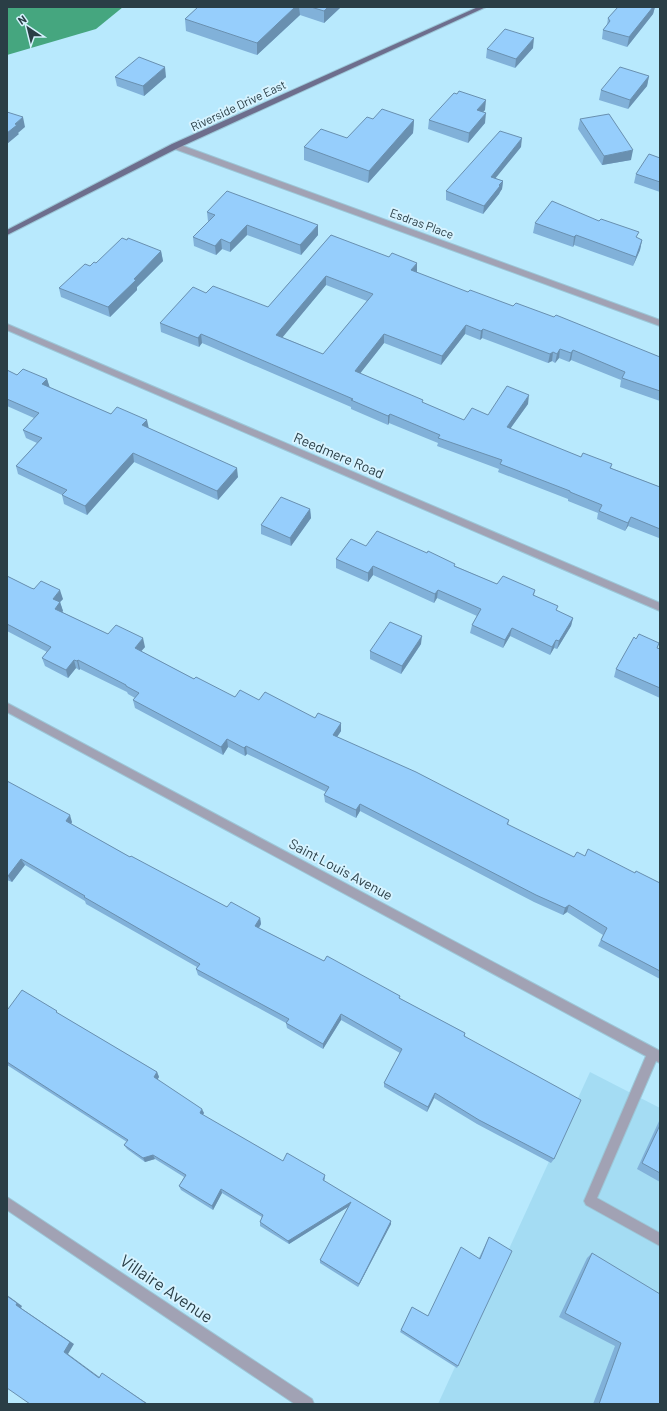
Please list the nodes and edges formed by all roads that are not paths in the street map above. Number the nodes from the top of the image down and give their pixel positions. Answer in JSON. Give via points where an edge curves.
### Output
{"nodes":[{"id":1,"x":483,"y":7,"type":"edge"},
{"id":2,"x":175,"y":146,"type":"junction"},
{"id":3,"x":7,"y":233,"type":"edge"},
{"id":4,"x":660,"y":323,"type":"edge"},
{"id":5,"x":7,"y":326,"type":"edge"},
{"id":6,"x":660,"y":607,"type":"edge"},
{"id":7,"x":7,"y":707,"type":"edge"},
{"id":8,"x":656,"y":1055,"type":"edge"},
{"id":9,"x":7,"y":1202,"type":"edge"},
{"id":10,"x":660,"y":1240,"type":"edge"},
{"id":11,"x":307,"y":1404,"type":"edge"}],
"edges":[{"from":1,"to":2,"type":"main road","name":"Riverside Drive East"},
{"from":2,"to":3,"type":"main road","name":"Riverside Drive East"},
{"from":2,"to":4,"type":"street","name":"Esdras Place"},
{"from":5,"to":6,"type":"street","name":"Reedmere Road"},
{"from":7,"to":8,"type":"street","name":"Saint Louis Avenue"},
{"from":8,"to":10,"type":"street","via":[[590,1200]]},
{"from":9,"to":11,"type":"street","name":"Villaire Avenue"}]}
